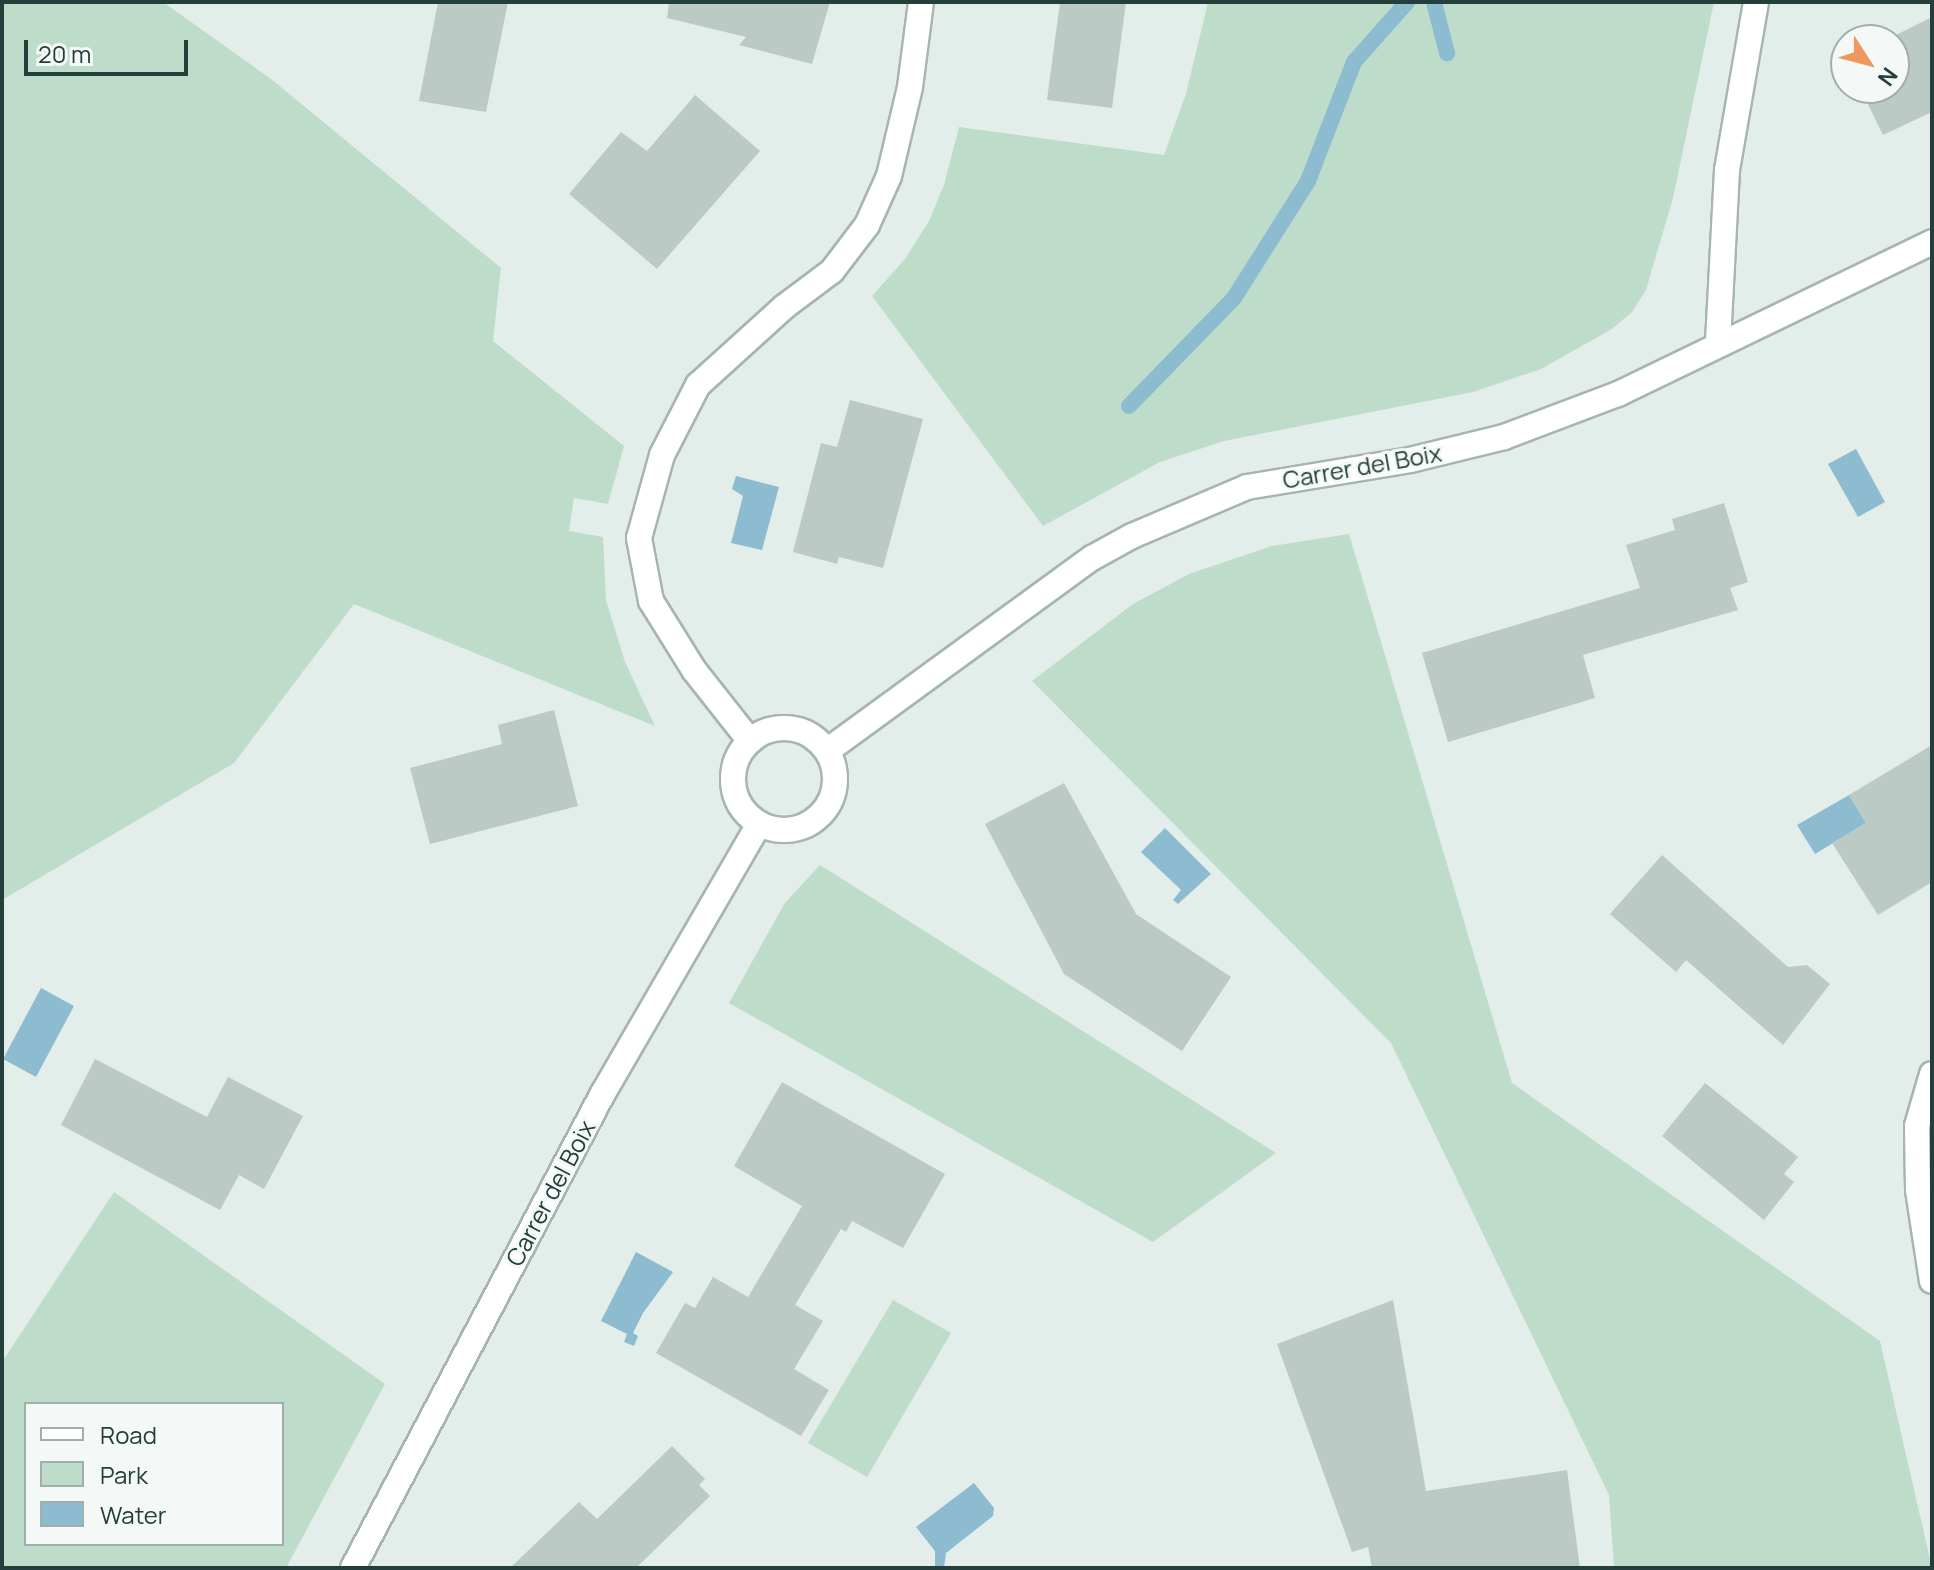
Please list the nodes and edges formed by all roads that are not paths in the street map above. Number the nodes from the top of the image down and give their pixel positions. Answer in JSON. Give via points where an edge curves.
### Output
{"nodes":[{"id":1,"x":921,"y":2,"type":"edge"},
{"id":2,"x":1756,"y":2,"type":"edge"},
{"id":3,"x":1932,"y":242,"type":"edge"},
{"id":4,"x":1718,"y":342,"type":"junction"},
{"id":5,"x":750,"y":741,"type":"junction"},
{"id":6,"x":827,"y":751,"type":"junction"},
{"id":7,"x":759,"y":824,"type":"junction"},
{"id":8,"x":1932,"y":1074,"type":"edge"},
{"id":9,"x":1932,"y":1281,"type":"edge"},
{"id":10,"x":353,"y":1568,"type":"edge"}],
"edges":[{"from":1,"to":5,"type":"street","via":[[910,87],[889,176],[867,225],[832,271],[698,385],[662,455],[639,538],[651,601],[694,670]]},
{"from":2,"to":4,"type":"street","via":[[1727,170]]},
{"from":3,"to":4,"type":"street","name":"Carrer del Boix"},
{"from":4,"to":6,"type":"street","name":"Carrer del Boix","via":[[1618,394],[1504,437],[1410,460],[1247,487],[1132,536],[1092,558]]},
{"from":5,"to":6,"type":"street","via":[[765,731],[799,729]]},
{"from":5,"to":7,"type":"street","via":[[739,754],[733,785],[742,808]]},
{"from":6,"to":7,"type":"street","via":[[835,784],[820,816],[791,830]]},
{"from":7,"to":10,"type":"street","name":"Carrer del Boix","via":[[602,1095]]},
{"from":8,"to":9,"type":"street","via":[[1917,1126],[1918,1190]]}]}
